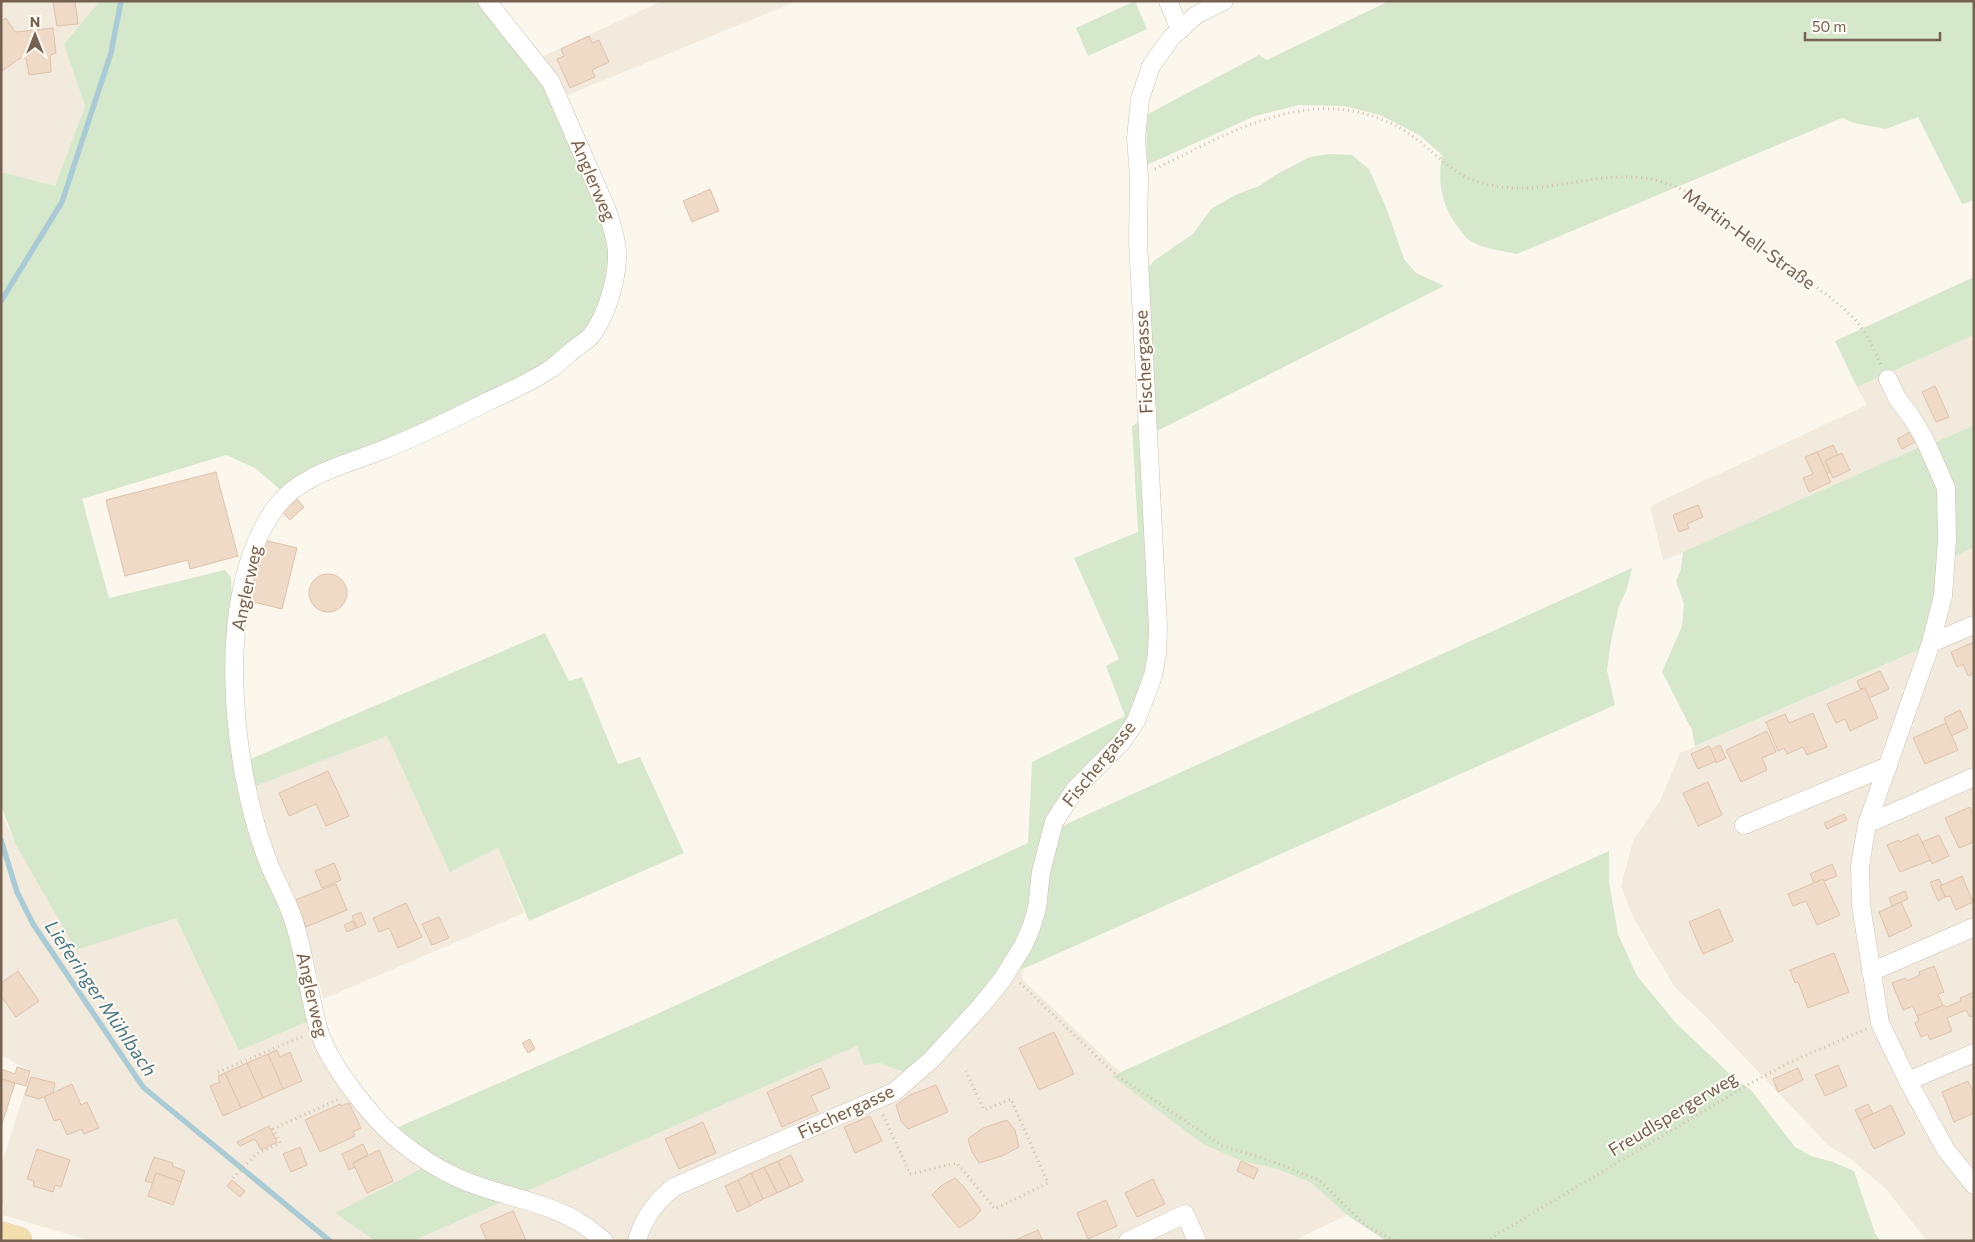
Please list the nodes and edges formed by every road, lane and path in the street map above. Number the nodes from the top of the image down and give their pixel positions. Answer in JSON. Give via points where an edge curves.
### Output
{"nodes":[{"id":1,"x":487,"y":1,"type":"edge"},
{"id":2,"x":1168,"y":1,"type":"edge"},
{"id":3,"x":1224,"y":1,"type":"edge"},
{"id":4,"x":1180,"y":30,"type":"junction"},
{"id":5,"x":1139,"y":176,"type":"junction"},
{"id":6,"x":1888,"y":379,"type":"joint"},
{"id":7,"x":1974,"y":625,"type":"edge"},
{"id":8,"x":1931,"y":643,"type":"junction"},
{"id":9,"x":1888,"y":766,"type":"junction"},
{"id":10,"x":1974,"y":777,"type":"edge"},
{"id":11,"x":1867,"y":824,"type":"junction"},
{"id":12,"x":1744,"y":825,"type":"dead end"},
{"id":13,"x":1974,"y":928,"type":"edge"},
{"id":14,"x":1008,"y":971,"type":"junction"},
{"id":15,"x":1871,"y":972,"type":"junction"},
{"id":16,"x":1880,"y":1023,"type":"junction"},
{"id":17,"x":319,"y":1030,"type":"junction"},
{"id":18,"x":1974,"y":1053,"type":"edge"},
{"id":19,"x":966,"y":1071,"type":"dead end"},
{"id":20,"x":218,"y":1072,"type":"dead end"},
{"id":21,"x":1908,"y":1081,"type":"junction"},
{"id":22,"x":355,"y":1092,"type":"junction"},
{"id":23,"x":876,"y":1101,"type":"junction"},
{"id":24,"x":234,"y":1178,"type":"dead end"},
{"id":25,"x":1973,"y":1183,"type":"edge"},
{"id":26,"x":1,"y":1236,"type":"edge"},
{"id":27,"x":18,"y":1241,"type":"edge"},
{"id":28,"x":604,"y":1241,"type":"edge"},
{"id":29,"x":637,"y":1241,"type":"edge"},
{"id":30,"x":1128,"y":1241,"type":"edge"},
{"id":31,"x":1197,"y":1241,"type":"edge"},
{"id":32,"x":1395,"y":1241,"type":"edge"},
{"id":33,"x":1486,"y":1241,"type":"edge"}],
"edges":[{"from":1,"to":17,"type":"street","name":"Anglerweg","via":[[551,82],[614,230],[617,252],[614,283],[606,310],[590,336],[551,369],[415,438],[300,484],[277,505],[258,535],[238,610],[234,662],[236,735],[266,856],[290,909],[305,962]]},
{"from":2,"to":4,"type":"street"},
{"from":3,"to":4,"type":"street","name":"Fischergasse","via":[[1196,15]]},
{"from":4,"to":5,"type":"street","name":"Fischergasse","via":[[1151,66],[1140,99],[1136,138]]},
{"from":5,"to":6,"type":"path","name":"Martin-Hell-Straße","via":[[1264,118],[1321,108],[1370,116],[1392,124],[1460,174],[1496,186],[1535,187],[1643,178],[1668,184],[1693,195],[1763,251],[1833,299],[1857,322]]},
{"from":5,"to":14,"type":"street","name":"Fischergasse","via":[[1137,218],[1157,654],[1153,676],[1136,721],[1121,743],[1076,788],[1054,822],[1037,908],[1023,946]]},
{"from":6,"to":8,"type":"street","via":[[1925,440],[1946,488],[1943,596]]},
{"from":7,"to":8,"type":"street"},
{"from":8,"to":9,"type":"street"},
{"from":9,"to":11,"type":"street"},
{"from":9,"to":12,"type":"street"},
{"from":10,"to":11,"type":"street"},
{"from":11,"to":15,"type":"street","via":[[1860,866],[1861,906]]},
{"from":13,"to":15,"type":"street"},
{"from":14,"to":23,"type":"street","name":"Fischergasse","via":[[931,1060],[894,1092]]},
{"from":14,"to":32,"type":"path","via":[[1116,1074],[1223,1146],[1319,1180],[1366,1226]]},
{"from":15,"to":16,"type":"street"},
{"from":16,"to":21,"type":"street"},
{"from":16,"to":33,"type":"path","name":"Freudlspergerweg","via":[[1786,1064],[1746,1086]]},
{"from":17,"to":20,"type":"path"},
{"from":17,"to":22,"type":"street","name":"Anglerweg","via":[[327,1054]]},
{"from":18,"to":21,"type":"street"},
{"from":19,"to":23,"type":"path","via":[[984,1110],[1011,1099],[1048,1183],[995,1209],[956,1164],[910,1174]]},
{"from":21,"to":25,"type":"street","via":[[1946,1150]]},
{"from":22,"to":24,"type":"path","via":[[273,1129],[280,1142],[256,1154]]},
{"from":22,"to":28,"type":"street","name":"Anglerweg","via":[[397,1139],[431,1163],[478,1186],[580,1222]]},
{"from":23,"to":29,"type":"street","name":"Fischergasse","via":[[674,1187],[659,1198]]},
{"from":26,"to":27,"type":"main road"},
{"from":30,"to":31,"type":"street","via":[[1185,1214]]}]}
